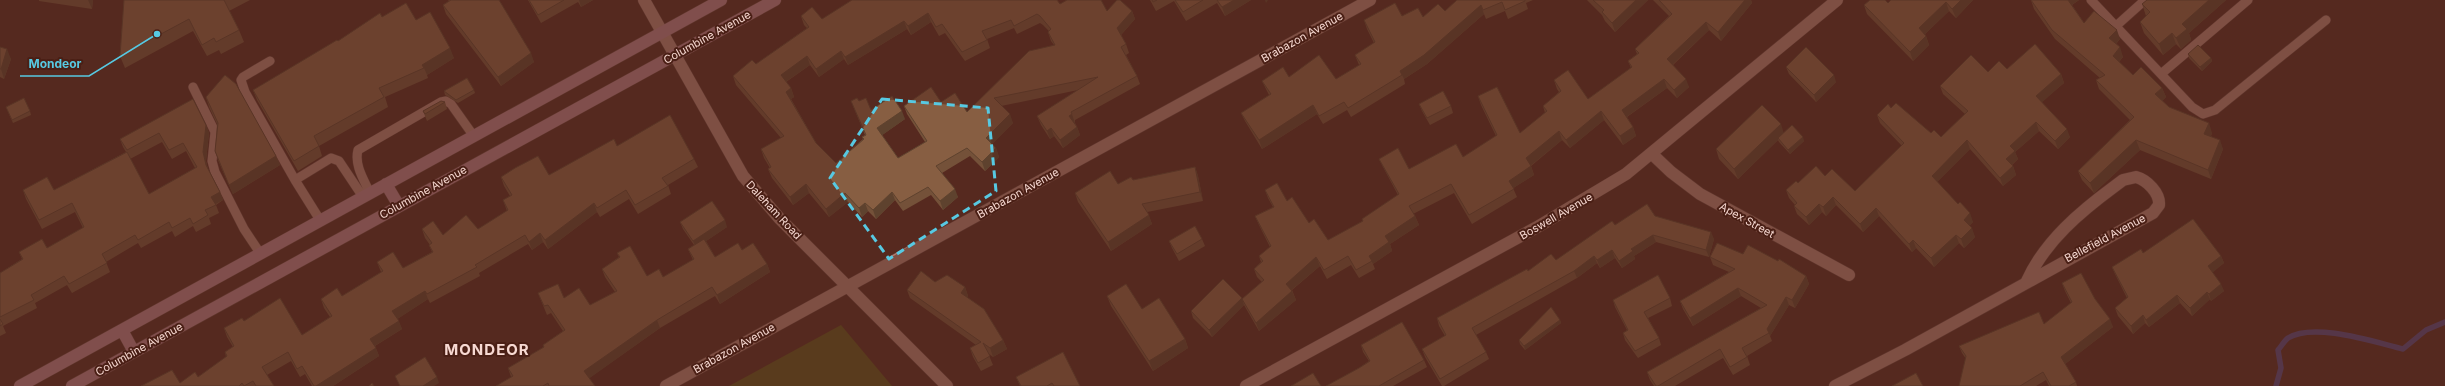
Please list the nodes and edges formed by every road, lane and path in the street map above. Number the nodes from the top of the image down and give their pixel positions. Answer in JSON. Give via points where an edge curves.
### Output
{"nodes":[{"id":1,"x":644,"y":0,"type":"edge"},
{"id":2,"x":721,"y":0,"type":"edge"},
{"id":3,"x":775,"y":0,"type":"edge"},
{"id":4,"x":1370,"y":0,"type":"edge"},
{"id":5,"x":1837,"y":0,"type":"edge"},
{"id":6,"x":2091,"y":0,"type":"edge"},
{"id":7,"x":2145,"y":0,"type":"edge"},
{"id":8,"x":2248,"y":0,"type":"edge"},
{"id":9,"x":2326,"y":20,"type":"dead end"},
{"id":10,"x":2116,"y":26,"type":"junction"},
{"id":11,"x":661,"y":33,"type":"junction"},
{"id":12,"x":674,"y":55,"type":"junction"},
{"id":13,"x":270,"y":62,"type":"dead end"},
{"id":14,"x":2161,"y":74,"type":"junction"},
{"id":15,"x":193,"y":87,"type":"dead end"},
{"id":16,"x":473,"y":135,"type":"junction"},
{"id":17,"x":1652,"y":154,"type":"junction"},
{"id":18,"x":294,"y":180,"type":"junction"},
{"id":19,"x":386,"y":184,"type":"junction"},
{"id":20,"x":366,"y":195,"type":"junction"},
{"id":21,"x":399,"y":206,"type":"junction"},
{"id":22,"x":320,"y":220,"type":"junction"},
{"id":23,"x":260,"y":253,"type":"junction"},
{"id":24,"x":1849,"y":275,"type":"dead end"},
{"id":25,"x":2027,"y":280,"type":"junction"},
{"id":26,"x":847,"y":285,"type":"junction"},
{"id":27,"x":122,"y":330,"type":"junction"},
{"id":28,"x":134,"y":352,"type":"junction"},
{"id":29,"x":20,"y":386,"type":"edge"},
{"id":30,"x":72,"y":386,"type":"edge"},
{"id":31,"x":666,"y":386,"type":"edge"},
{"id":32,"x":947,"y":386,"type":"edge"},
{"id":33,"x":1246,"y":386,"type":"edge"},
{"id":34,"x":1834,"y":386,"type":"edge"}],
"edges":[{"from":1,"to":11,"type":"street","name":"Daleham Road"},
{"from":2,"to":11,"type":"main road"},
{"from":3,"to":12,"type":"main road","name":"Columbine Avenue"},
{"from":4,"to":26,"type":"street","name":"Brabazon Avenue"},
{"from":5,"to":17,"type":"street","name":"Boswell Avenue"},
{"from":6,"to":10,"type":"lane"},
{"from":7,"to":10,"type":"lane"},
{"from":8,"to":14,"type":"lane"},
{"from":9,"to":14,"type":"lane","via":[[2210,114],[2196,112]]},
{"from":10,"to":14,"type":"lane"},
{"from":11,"to":12,"type":"street","name":"Daleham Road"},
{"from":11,"to":16,"type":"main road"},
{"from":12,"to":21,"type":"main road","name":"Columbine Avenue"},
{"from":12,"to":26,"type":"street","name":"Daleham Road","via":[[743,176],[780,219]]},
{"from":13,"to":18,"type":"lane","via":[[243,76],[241,80],[245,92]]},
{"from":15,"to":23,"type":"lane","via":[[215,132],[212,161],[215,172],[244,229]]},
{"from":16,"to":19,"type":"main road"},
{"from":16,"to":20,"type":"lane","via":[[451,104],[441,102],[358,150],[356,156]]},
{"from":17,"to":24,"type":"street","name":"Apex Street","via":[[1700,194]]},
{"from":17,"to":33,"type":"street","name":"Boswell Avenue","via":[[1626,174],[1539,226]]},
{"from":18,"to":20,"type":"lane","via":[[335,158]]},
{"from":18,"to":22,"type":"lane"},
{"from":19,"to":20,"type":"main road"},
{"from":19,"to":21,"type":"main road"},
{"from":20,"to":22,"type":"main road"},
{"from":21,"to":28,"type":"main road","name":"Columbine Avenue"},
{"from":22,"to":23,"type":"main road"},
{"from":23,"to":27,"type":"main road"},
{"from":25,"to":25,"type":"street","name":"Bellefield Avenue","via":[[2153,213],[2159,205],[2156,193],[2146,182],[2136,177],[2123,180],[2052,241],[2038,259]]},
{"from":25,"to":34,"type":"street","name":"Bellefield Avenue","via":[[1905,350]]},
{"from":26,"to":31,"type":"street","name":"Brabazon Avenue"},
{"from":26,"to":32,"type":"street","name":"Daleham Road"},
{"from":27,"to":28,"type":"main road"},
{"from":27,"to":29,"type":"main road"},
{"from":28,"to":30,"type":"main road","name":"Columbine Avenue"}]}
